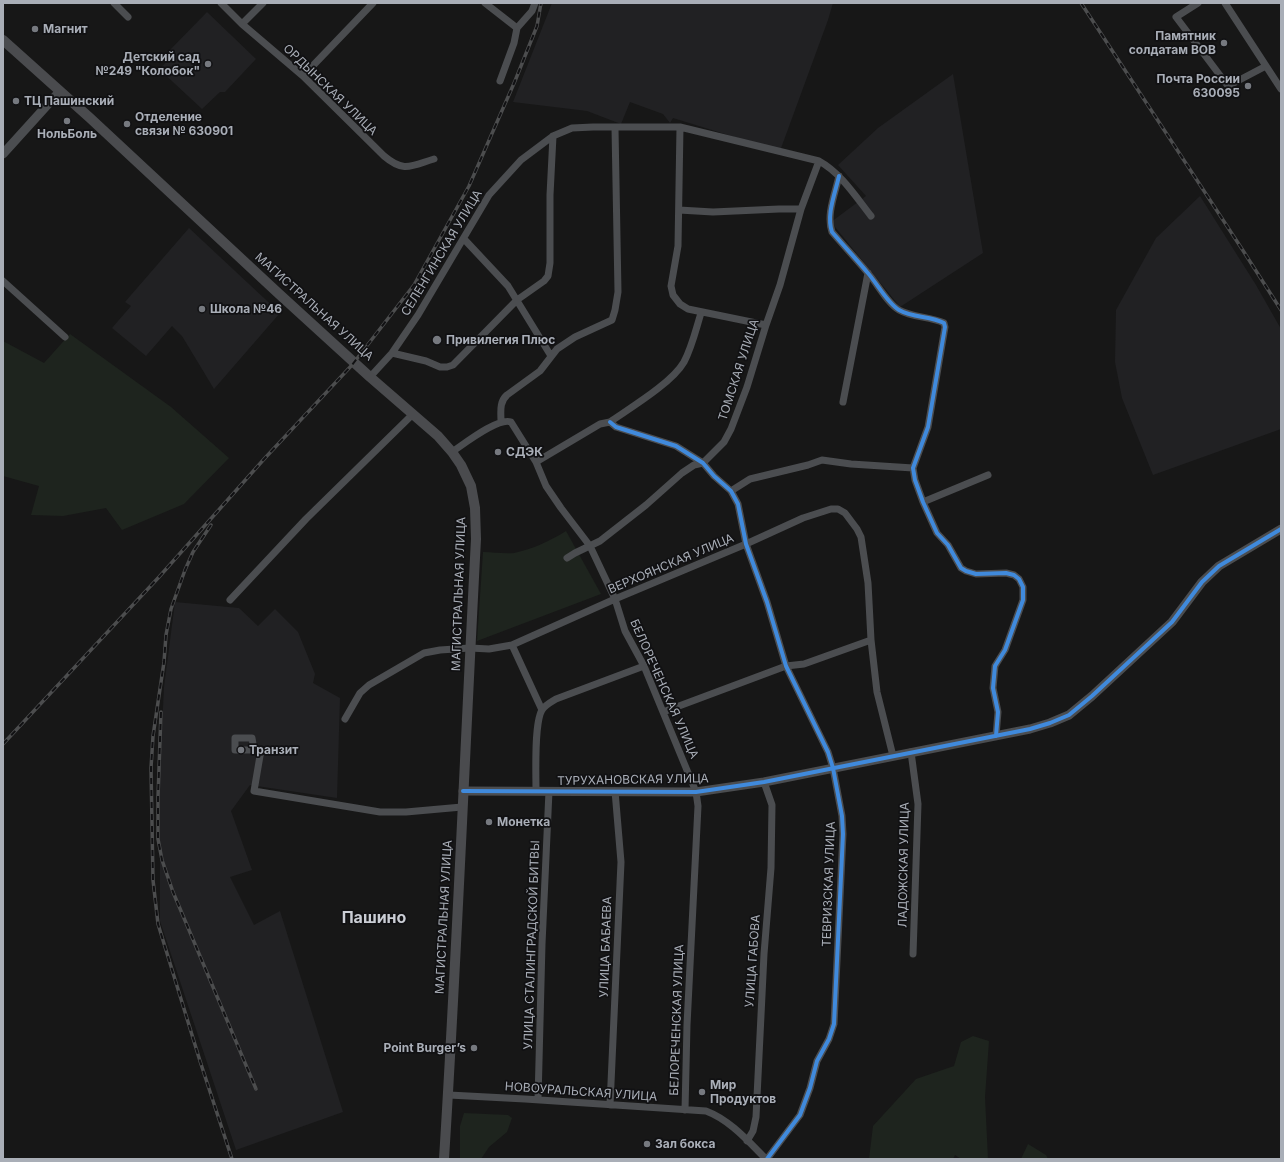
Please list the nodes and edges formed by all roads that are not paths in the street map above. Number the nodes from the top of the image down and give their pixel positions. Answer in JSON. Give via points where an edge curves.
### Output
{"nodes":[{"id":1,"x":114,"y":3,"type":"edge"},
{"id":2,"x":221,"y":3,"type":"edge"},
{"id":3,"x":263,"y":3,"type":"edge"},
{"id":4,"x":373,"y":3,"type":"edge"},
{"id":5,"x":485,"y":3,"type":"edge"},
{"id":6,"x":535,"y":3,"type":"edge"},
{"id":7,"x":1198,"y":3,"type":"edge"},
{"id":8,"x":1225,"y":3,"type":"edge"},
{"id":9,"x":128,"y":17,"type":"dead end"},
{"id":10,"x":242,"y":24,"type":"junction"},
{"id":11,"x":517,"y":28,"type":"junction"},
{"id":12,"x":3,"y":40,"type":"edge"},
{"id":13,"x":1266,"y":66,"type":"junction"},
{"id":14,"x":303,"y":76,"type":"junction"},
{"id":15,"x":500,"y":81,"type":"dead end"},
{"id":16,"x":1281,"y":89,"type":"edge"},
{"id":17,"x":60,"y":91,"type":"junction"},
{"id":18,"x":680,"y":127,"type":"junction"},
{"id":19,"x":614,"y":128,"type":"junction"},
{"id":20,"x":553,"y":136,"type":"junction"},
{"id":21,"x":3,"y":154,"type":"edge"},
{"id":22,"x":434,"y":160,"type":"dead end"},
{"id":23,"x":818,"y":161,"type":"junction"},
{"id":24,"x":839,"y":176,"type":"junction"},
{"id":25,"x":802,"y":209,"type":"junction"},
{"id":26,"x":679,"y":210,"type":"junction"},
{"id":27,"x":871,"y":216,"type":"dead end"},
{"id":28,"x":464,"y":239,"type":"junction"},
{"id":29,"x":868,"y":273,"type":"junction"},
{"id":30,"x":3,"y":281,"type":"edge"},
{"id":31,"x":517,"y":300,"type":"junction"},
{"id":32,"x":701,"y":313,"type":"junction"},
{"id":33,"x":766,"y":325,"type":"junction"},
{"id":34,"x":65,"y":337,"type":"dead end"},
{"id":35,"x":392,"y":353,"type":"junction"},
{"id":36,"x":551,"y":356,"type":"junction"},
{"id":37,"x":370,"y":377,"type":"junction"},
{"id":38,"x":842,"y":402,"type":"dead end"},
{"id":39,"x":413,"y":414,"type":"junction"},
{"id":40,"x":500,"y":422,"type":"junction"},
{"id":41,"x":610,"y":422,"type":"junction"},
{"id":42,"x":452,"y":452,"type":"junction"},
{"id":43,"x":536,"y":462,"type":"junction"},
{"id":44,"x":703,"y":463,"type":"junction"},
{"id":45,"x":913,"y":468,"type":"junction"},
{"id":46,"x":988,"y":474,"type":"dead end"},
{"id":47,"x":731,"y":491,"type":"junction"},
{"id":48,"x":923,"y":502,"type":"junction"},
{"id":49,"x":1281,"y":529,"type":"edge"},
{"id":50,"x":746,"y":544,"type":"junction"},
{"id":51,"x":590,"y":546,"type":"junction"},
{"id":52,"x":567,"y":558,"type":"dead end"},
{"id":53,"x":616,"y":599,"type":"junction"},
{"id":54,"x":230,"y":600,"type":"dead end"},
{"id":55,"x":871,"y":640,"type":"junction"},
{"id":56,"x":512,"y":646,"type":"junction"},
{"id":57,"x":470,"y":648,"type":"junction"},
{"id":58,"x":644,"y":666,"type":"junction"},
{"id":59,"x":786,"y":666,"type":"junction"},
{"id":60,"x":542,"y":710,"type":"junction"},
{"id":61,"x":663,"y":712,"type":"junction"},
{"id":62,"x":345,"y":720,"type":"dead end"},
{"id":63,"x":996,"y":736,"type":"junction"},
{"id":64,"x":254,"y":750,"type":"dead end"},
{"id":65,"x":911,"y":752,"type":"junction"},
{"id":66,"x":893,"y":756,"type":"junction"},
{"id":67,"x":833,"y":768,"type":"junction"},
{"id":68,"x":764,"y":782,"type":"junction"},
{"id":69,"x":463,"y":791,"type":"junction"},
{"id":70,"x":536,"y":791,"type":"junction"},
{"id":71,"x":549,"y":791,"type":"junction"},
{"id":72,"x":615,"y":791,"type":"junction"},
{"id":73,"x":696,"y":792,"type":"junction"},
{"id":74,"x":462,"y":807,"type":"junction"},
{"id":75,"x":912,"y":954,"type":"dead end"},
{"id":76,"x":448,"y":1096,"type":"junction"},
{"id":77,"x":538,"y":1100,"type":"junction"},
{"id":78,"x":610,"y":1105,"type":"junction"},
{"id":79,"x":685,"y":1110,"type":"junction"},
{"id":80,"x":747,"y":1141,"type":"junction"},
{"id":81,"x":444,"y":1159,"type":"edge"},
{"id":82,"x":767,"y":1159,"type":"edge"}],
"edges":[{"from":1,"to":9,"type":"street"},
{"from":2,"to":10,"type":"street","name":"ОРДЫНСКАЯ УЛИЦА"},
{"from":3,"to":10,"type":"street"},
{"from":4,"to":14,"type":"street"},
{"from":5,"to":11,"type":"street"},
{"from":6,"to":11,"type":"street","via":[[532,11]]},
{"from":7,"to":13,"type":"street","via":[[1176,17],[1228,86]]},
{"from":8,"to":13,"type":"street"},
{"from":10,"to":14,"type":"street","name":"ОРДЫНСКАЯ УЛИЦА"},
{"from":11,"to":15,"type":"street"},
{"from":12,"to":17,"type":"main road","name":"МАГИСТРАЛЬНАЯ УЛИЦА"},
{"from":13,"to":16,"type":"street"},
{"from":14,"to":22,"type":"street","name":"ОРДЫНСКАЯ УЛИЦА","via":[[393,164],[404,167]]},
{"from":17,"to":21,"type":"street"},
{"from":17,"to":37,"type":"main road","name":"МАГИСТРАЛЬНАЯ УЛИЦА"},
{"from":18,"to":19,"type":"street","name":"СЕЛЕНГИНСКАЯ УЛИЦА"},
{"from":18,"to":23,"type":"street","name":"СЕЛЕНГИНСКАЯ УЛИЦА"},
{"from":18,"to":26,"type":"street"},
{"from":19,"to":20,"type":"street","name":"СЕЛЕНГИНСКАЯ УЛИЦА","via":[[572,128]]},
{"from":19,"to":36,"type":"street","via":[[618,292],[615,310],[612,320],[575,337]]},
{"from":20,"to":28,"type":"street","name":"СЕЛЕНГИНСКАЯ УЛИЦА","via":[[506,175],[489,195]]},
{"from":20,"to":31,"type":"street","via":[[548,276]]},
{"from":23,"to":24,"type":"street","name":"СЕЛЕНГИНСКАЯ УЛИЦА","via":[[829,166]]},
{"from":23,"to":25,"type":"street","name":"ТОМСКАЯ УЛИЦА"},
{"from":24,"to":27,"type":"street","name":"СЕЛЕНГИНСКАЯ УЛИЦА"},
{"from":24,"to":29,"type":"street","via":[[830,215],[832,232]]},
{"from":25,"to":26,"type":"street","via":[[714,212]]},
{"from":25,"to":33,"type":"street","name":"ТОМСКАЯ УЛИЦА"},
{"from":26,"to":32,"type":"street","via":[[678,246],[671,286],[673,295],[680,304]]},
{"from":28,"to":31,"type":"street","via":[[508,286]]},
{"from":28,"to":35,"type":"street","name":"СЕЛЕНГИНСКАЯ УЛИЦА"},
{"from":29,"to":38,"type":"street"},
{"from":29,"to":45,"type":"street","via":[[898,310],[938,320],[944,323],[945,327],[928,427]]},
{"from":30,"to":34,"type":"street"},
{"from":31,"to":35,"type":"street","via":[[453,365],[440,367]]},
{"from":31,"to":36,"type":"street"},
{"from":32,"to":33,"type":"street","via":[[713,313]]},
{"from":32,"to":41,"type":"street","via":[[690,348],[673,376]]},
{"from":33,"to":44,"type":"street","name":"ТОМСКАЯ УЛИЦА","via":[[731,429],[724,442]]},
{"from":35,"to":37,"type":"street","name":"СЕЛЕНГИНСКАЯ УЛИЦА"},
{"from":36,"to":40,"type":"street","via":[[540,371],[503,399]]},
{"from":37,"to":39,"type":"main road","name":"МАГИСТРАЛЬНАЯ УЛИЦА"},
{"from":39,"to":42,"type":"main road","name":"МАГИСТРАЛЬНАЯ УЛИЦА"},
{"from":39,"to":54,"type":"street","via":[[306,519]]},
{"from":40,"to":42,"type":"street"},
{"from":40,"to":43,"type":"street","name":"БЕЛОРЕЧЕНСКАЯ УЛИЦА","via":[[511,422]]},
{"from":41,"to":43,"type":"street","via":[[600,424]]},
{"from":41,"to":44,"type":"street","name":"ТЕВРИЗСКАЯ УЛИЦА","via":[[616,427],[676,446]]},
{"from":42,"to":57,"type":"main road","name":"МАГИСТРАЛЬНАЯ УЛИЦА","via":[[469,482],[475,508],[476,539]]},
{"from":43,"to":51,"type":"street","name":"БЕЛОРЕЧЕНСКАЯ УЛИЦА","via":[[550,491]]},
{"from":44,"to":47,"type":"street","name":"ТЕВРИЗСКАЯ УЛИЦА"},
{"from":44,"to":51,"type":"street","name":"ТОМСКАЯ УЛИЦА","via":[[694,465],[682,473],[646,505]]},
{"from":45,"to":47,"type":"street","via":[[822,460],[750,480]]},
{"from":45,"to":48,"type":"street"},
{"from":46,"to":48,"type":"street"},
{"from":47,"to":50,"type":"street","name":"ТЕВРИЗСКАЯ УЛИЦА","via":[[738,504]]},
{"from":48,"to":63,"type":"street","via":[[937,533],[962,568],[976,574],[1014,575],[1023,587],[1023,600],[1005,650],[995,666],[993,688],[998,712]]},
{"from":49,"to":63,"type":"street","name":"ТУРУХАНОВСКАЯ УЛИЦА","via":[[1219,566],[1202,582],[1172,622],[1068,715],[1050,723]]},
{"from":50,"to":53,"type":"street","name":"ВЕРХОЯНСКАЯ УЛИЦА"},
{"from":50,"to":55,"type":"street","name":"ВЕРХОЯНСКАЯ УЛИЦА","via":[[823,510],[831,509],[845,513],[861,537],[868,583]]},
{"from":50,"to":59,"type":"street","name":"ТЕВРИЗСКАЯ УЛИЦА"},
{"from":51,"to":52,"type":"street","name":"ТОМСКАЯ УЛИЦА"},
{"from":51,"to":53,"type":"street","name":"БЕЛОРЕЧЕНСКАЯ УЛИЦА"},
{"from":53,"to":56,"type":"street","name":"ВЕРХОЯНСКАЯ УЛИЦА"},
{"from":53,"to":58,"type":"street","name":"БЕЛОРЕЧЕНСКАЯ УЛИЦА","via":[[625,630]]},
{"from":55,"to":59,"type":"street","via":[[804,664]]},
{"from":55,"to":66,"type":"street","name":"ВЕРХОЯНСКАЯ УЛИЦА","via":[[877,692]]},
{"from":56,"to":57,"type":"street","name":"ВЕРХОЯНСКАЯ УЛИЦА"},
{"from":56,"to":60,"type":"street"},
{"from":57,"to":62,"type":"street","via":[[424,653],[412,659],[360,693]]},
{"from":57,"to":69,"type":"main road","name":"МАГИСТРАЛЬНАЯ УЛИЦА"},
{"from":58,"to":60,"type":"street","via":[[556,699]]},
{"from":58,"to":61,"type":"street","name":"БЕЛОРЕЧЕНСКАЯ УЛИЦА"},
{"from":59,"to":61,"type":"street"},
{"from":59,"to":67,"type":"street","name":"ТЕВРИЗСКАЯ УЛИЦА","via":[[828,752]]},
{"from":60,"to":70,"type":"street","via":[[538,724]]},
{"from":61,"to":73,"type":"street","name":"БЕЛОРЕЧЕНСКАЯ УЛИЦА"},
{"from":63,"to":65,"type":"street","name":"ТУРУХАНОВСКАЯ УЛИЦА"},
{"from":64,"to":74,"type":"street","via":[[260,750],[254,791],[380,812]]},
{"from":65,"to":66,"type":"street","name":"ТУРУХАНОВСКАЯ УЛИЦА"},
{"from":65,"to":75,"type":"street","name":"ЛАДОЖСКАЯ УЛИЦА","via":[[918,804]]},
{"from":66,"to":67,"type":"street","name":"ТУРУХАНОВСКАЯ УЛИЦА"},
{"from":67,"to":68,"type":"street","name":"ТУРУХАНОВСКАЯ УЛИЦА"},
{"from":67,"to":82,"type":"street","name":"ТЕВРИЗСКАЯ УЛИЦА","via":[[843,834],[834,1024],[817,1061],[800,1116]]},
{"from":68,"to":73,"type":"street","name":"ТУРУХАНОВСКАЯ УЛИЦА"},
{"from":68,"to":80,"type":"street","name":"УЛИЦА ГАБОВА","via":[[772,804],[771,868],[756,1117],[753,1131]]},
{"from":69,"to":70,"type":"street","name":"ТУРУХАНОВСКАЯ УЛИЦА"},
{"from":69,"to":74,"type":"main road","name":"МАГИСТРАЛЬНАЯ УЛИЦА"},
{"from":70,"to":71,"type":"street","name":"ТУРУХАНОВСКАЯ УЛИЦА"},
{"from":71,"to":72,"type":"street","name":"ТУРУХАНОВСКАЯ УЛИЦА"},
{"from":71,"to":77,"type":"street","name":"УЛИЦА СТАЛИНГРАДСКОЙ БИТВЫ"},
{"from":72,"to":73,"type":"street","name":"ТУРУХАНОВСКАЯ УЛИЦА"},
{"from":72,"to":78,"type":"street","name":"УЛИЦА БАБАЕВА","via":[[621,862]]},
{"from":73,"to":79,"type":"street","name":"БЕЛОРЕЧЕНСКАЯ УЛИЦА","via":[[698,806]]},
{"from":74,"to":76,"type":"main road","name":"МАГИСТРАЛЬНАЯ УЛИЦА"},
{"from":76,"to":77,"type":"street","name":"НОВОУРАЛЬСКАЯ УЛИЦА"},
{"from":76,"to":81,"type":"main road","name":"МАГИСТРАЛЬНАЯ УЛИЦА"},
{"from":77,"to":78,"type":"street","name":"НОВОУРАЛЬСКАЯ УЛИЦА"},
{"from":78,"to":79,"type":"street","name":"НОВОУРАЛЬСКАЯ УЛИЦА"},
{"from":79,"to":80,"type":"street","name":"НОВОУРАЛЬСКАЯ УЛИЦА","via":[[706,1111],[716,1115],[730,1124]]},
{"from":80,"to":82,"type":"street","name":"НОВОУРАЛЬСКАЯ УЛИЦА"}]}
